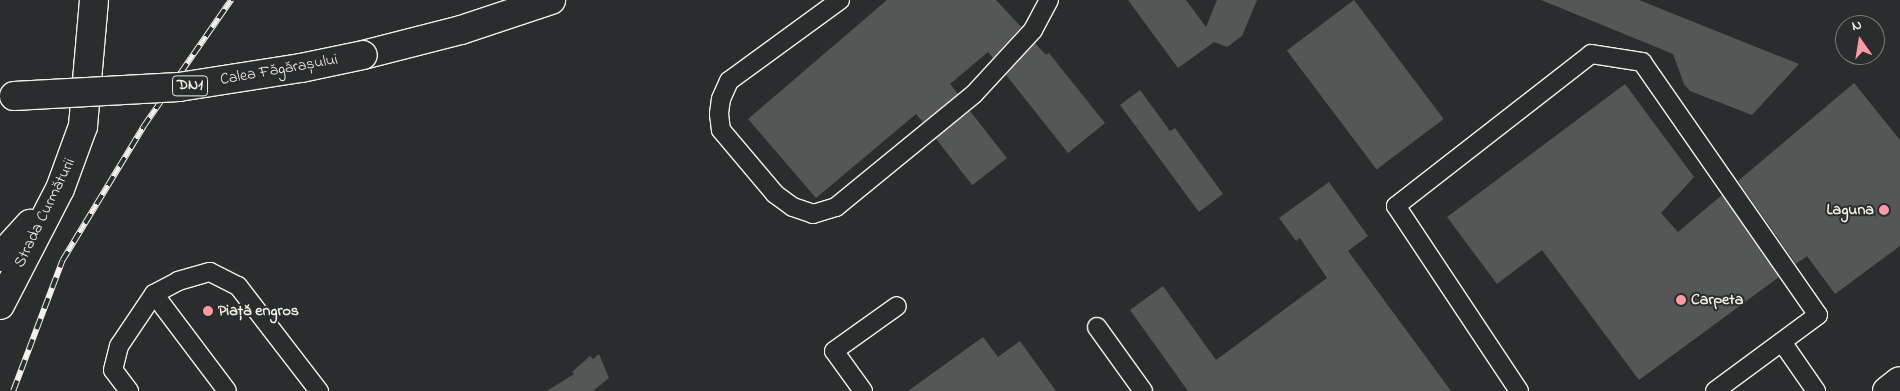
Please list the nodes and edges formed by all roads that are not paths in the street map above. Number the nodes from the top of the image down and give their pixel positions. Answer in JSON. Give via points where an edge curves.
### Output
{"nodes":[{"id":1,"x":94,"y":0,"type":"edge"},
{"id":2,"x":551,"y":0,"type":"edge"},
{"id":3,"x":840,"y":0,"type":"edge"},
{"id":4,"x":1049,"y":0,"type":"edge"},
{"id":5,"x":7,"y":96,"type":"edge"},
{"id":6,"x":60,"y":189,"type":"junction"},
{"id":7,"x":0,"y":257,"type":"edge"},
{"id":8,"x":154,"y":294,"type":"junction"},
{"id":9,"x":0,"y":305,"type":"edge"},
{"id":10,"x":897,"y":306,"type":"dead end"},
{"id":11,"x":1097,"y":327,"type":"dead end"},
{"id":12,"x":1782,"y":342,"type":"junction"},
{"id":13,"x":1900,"y":381,"type":"edge"},
{"id":14,"x":129,"y":391,"type":"edge"},
{"id":15,"x":227,"y":391,"type":"edge"},
{"id":16,"x":319,"y":391,"type":"edge"},
{"id":17,"x":863,"y":391,"type":"edge"},
{"id":18,"x":1143,"y":391,"type":"edge"},
{"id":19,"x":1520,"y":391,"type":"edge"},
{"id":20,"x":1715,"y":391,"type":"edge"},
{"id":21,"x":1816,"y":391,"type":"edge"},
{"id":22,"x":1887,"y":391,"type":"edge"}],
"edges":[{"from":1,"to":6,"type":"main road","name":"Strada Curmăturii","via":[[83,126]]},
{"from":2,"to":5,"type":"main road","name":"Calea Făgărașului","number":"DN1","bridge":true,"via":[[461,30],[301,68],[179,88]]},
{"from":3,"to":4,"type":"lane","via":[[729,82],[721,99],[719,114],[721,130],[775,194],[792,207],[813,214],[836,207],[974,94],[1033,30]]},
{"from":6,"to":7,"type":"main road"},
{"from":6,"to":9,"type":"main road","name":"Strada Curmăturii"},
{"from":8,"to":14,"type":"lane","via":[[119,346],[113,370]]},
{"from":8,"to":15,"type":"lane"},
{"from":8,"to":16,"type":"lane","via":[[178,281],[210,272],[238,286]]},
{"from":10,"to":17,"type":"lane","via":[[834,350]]},
{"from":11,"to":18,"type":"lane"},
{"from":12,"to":19,"type":"lane","via":[[1818,315],[1642,62],[1591,54],[1396,206]]},
{"from":12,"to":20,"type":"lane"},
{"from":12,"to":21,"type":"lane"},
{"from":13,"to":22,"type":"main road"}]}
